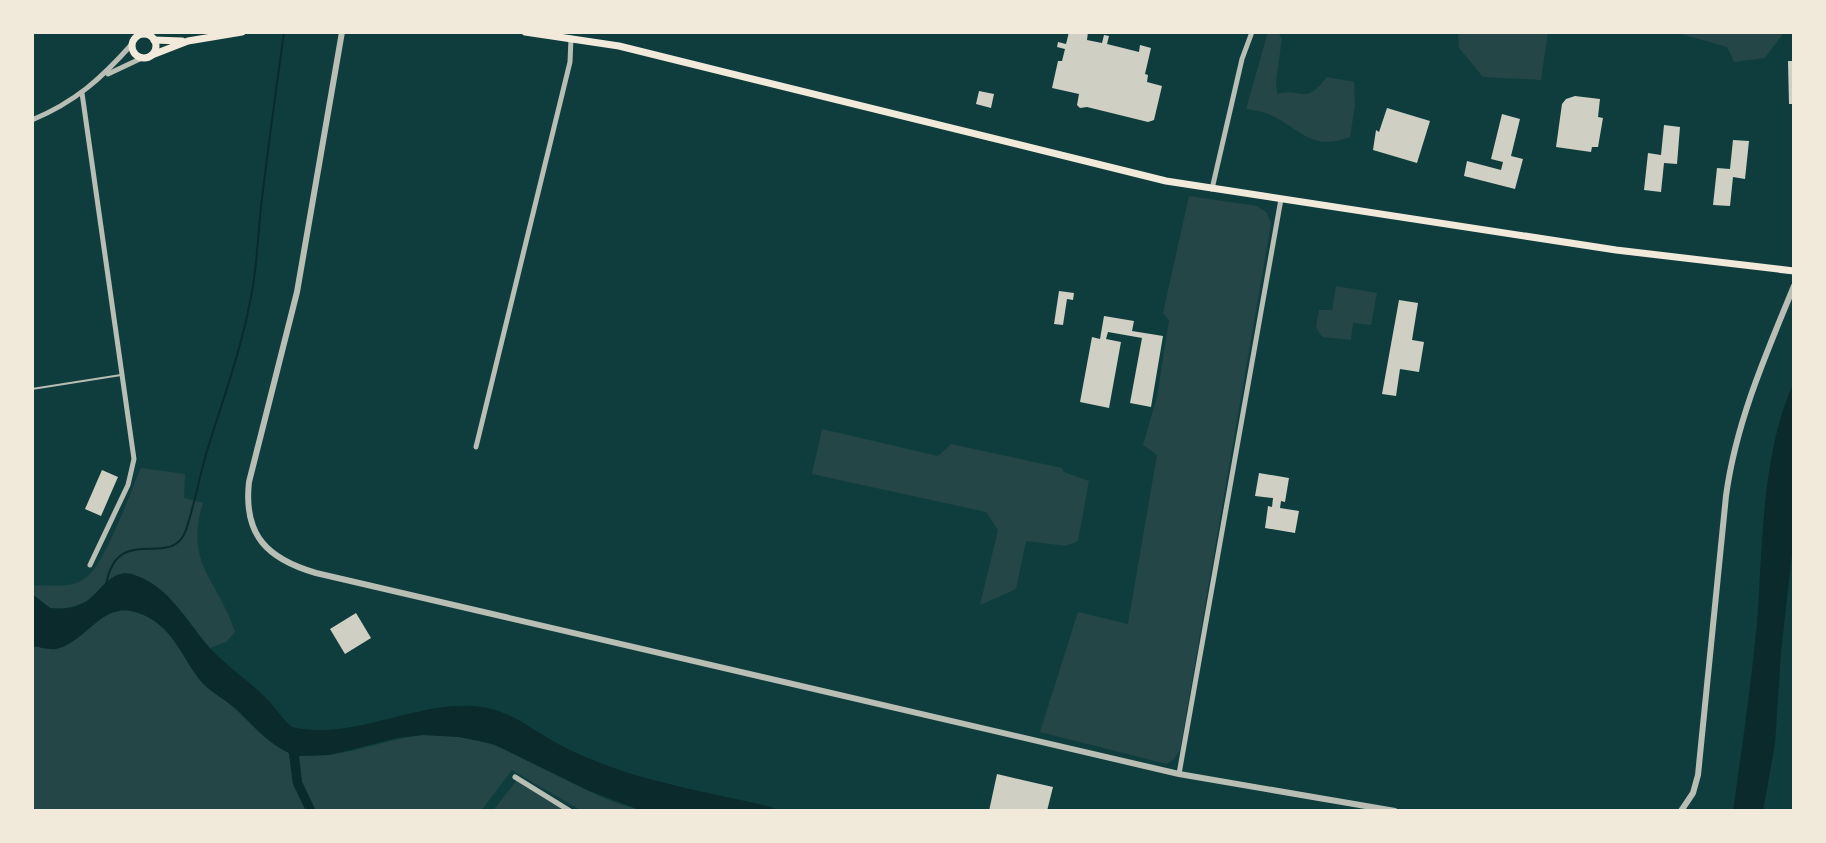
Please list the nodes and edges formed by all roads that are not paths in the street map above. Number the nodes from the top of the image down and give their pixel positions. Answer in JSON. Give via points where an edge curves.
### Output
{"nodes":[{"id":1,"x":242,"y":32,"type":"edge"},
{"id":2,"x":342,"y":32,"type":"edge"},
{"id":3,"x":525,"y":32,"type":"edge"},
{"id":4,"x":1252,"y":32,"type":"edge"},
{"id":5,"x":557,"y":34,"type":"edge"},
{"id":6,"x":151,"y":36,"type":"edge"},
{"id":7,"x":571,"y":37,"type":"junction"},
{"id":8,"x":134,"y":38,"type":"edge"},
{"id":9,"x":188,"y":41,"type":"junction"},
{"id":10,"x":152,"y":55,"type":"junction"},
{"id":11,"x":142,"y":58,"type":"junction"},
{"id":12,"x":104,"y":76,"type":"junction"},
{"id":13,"x":82,"y":93,"type":"junction"},
{"id":14,"x":32,"y":120,"type":"edge"},
{"id":15,"x":1212,"y":190,"type":"junction"},
{"id":16,"x":1281,"y":199,"type":"junction"},
{"id":17,"x":1794,"y":271,"type":"edge"},
{"id":18,"x":1794,"y":286,"type":"edge"},
{"id":19,"x":122,"y":375,"type":"junction"},
{"id":20,"x":32,"y":389,"type":"edge"},
{"id":21,"x":476,"y":447,"type":"dead end"},
{"id":22,"x":90,"y":565,"type":"dead end"},
{"id":23,"x":1179,"y":774,"type":"junction"},
{"id":24,"x":515,"y":777,"type":"dead end"},
{"id":25,"x":570,"y":811,"type":"edge"},
{"id":26,"x":1395,"y":811,"type":"edge"},
{"id":27,"x":1681,"y":811,"type":"edge"}],
"edges":[{"from":1,"to":9,"type":"main road"},
{"from":2,"to":23,"type":"street","via":[[299,282],[249,482],[253,527],[275,556],[316,573]]},
{"from":3,"to":5,"type":"main road"},
{"from":4,"to":15,"type":"street"},
{"from":5,"to":7,"type":"main road"},
{"from":6,"to":8,"type":"main road"},
{"from":6,"to":9,"type":"main road"},
{"from":6,"to":10,"type":"main road","via":[[156,48]]},
{"from":7,"to":15,"type":"main road"},
{"from":7,"to":21,"type":"street","via":[[570,62]]},
{"from":8,"to":11,"type":"main road","via":[[133,52]]},
{"from":8,"to":12,"type":"street"},
{"from":9,"to":10,"type":"main road"},
{"from":10,"to":11,"type":"main road"},
{"from":11,"to":12,"type":"street"},
{"from":12,"to":13,"type":"street"},
{"from":13,"to":14,"type":"street"},
{"from":13,"to":19,"type":"street"},
{"from":15,"to":16,"type":"main road"},
{"from":16,"to":17,"type":"main road"},
{"from":16,"to":23,"type":"street"},
{"from":18,"to":27,"type":"street","via":[[1736,442],[1698,775]]},
{"from":19,"to":20,"type":"lane"},
{"from":19,"to":22,"type":"street","via":[[134,459],[128,485]]},
{"from":23,"to":26,"type":"street"},
{"from":24,"to":25,"type":"street"}]}
